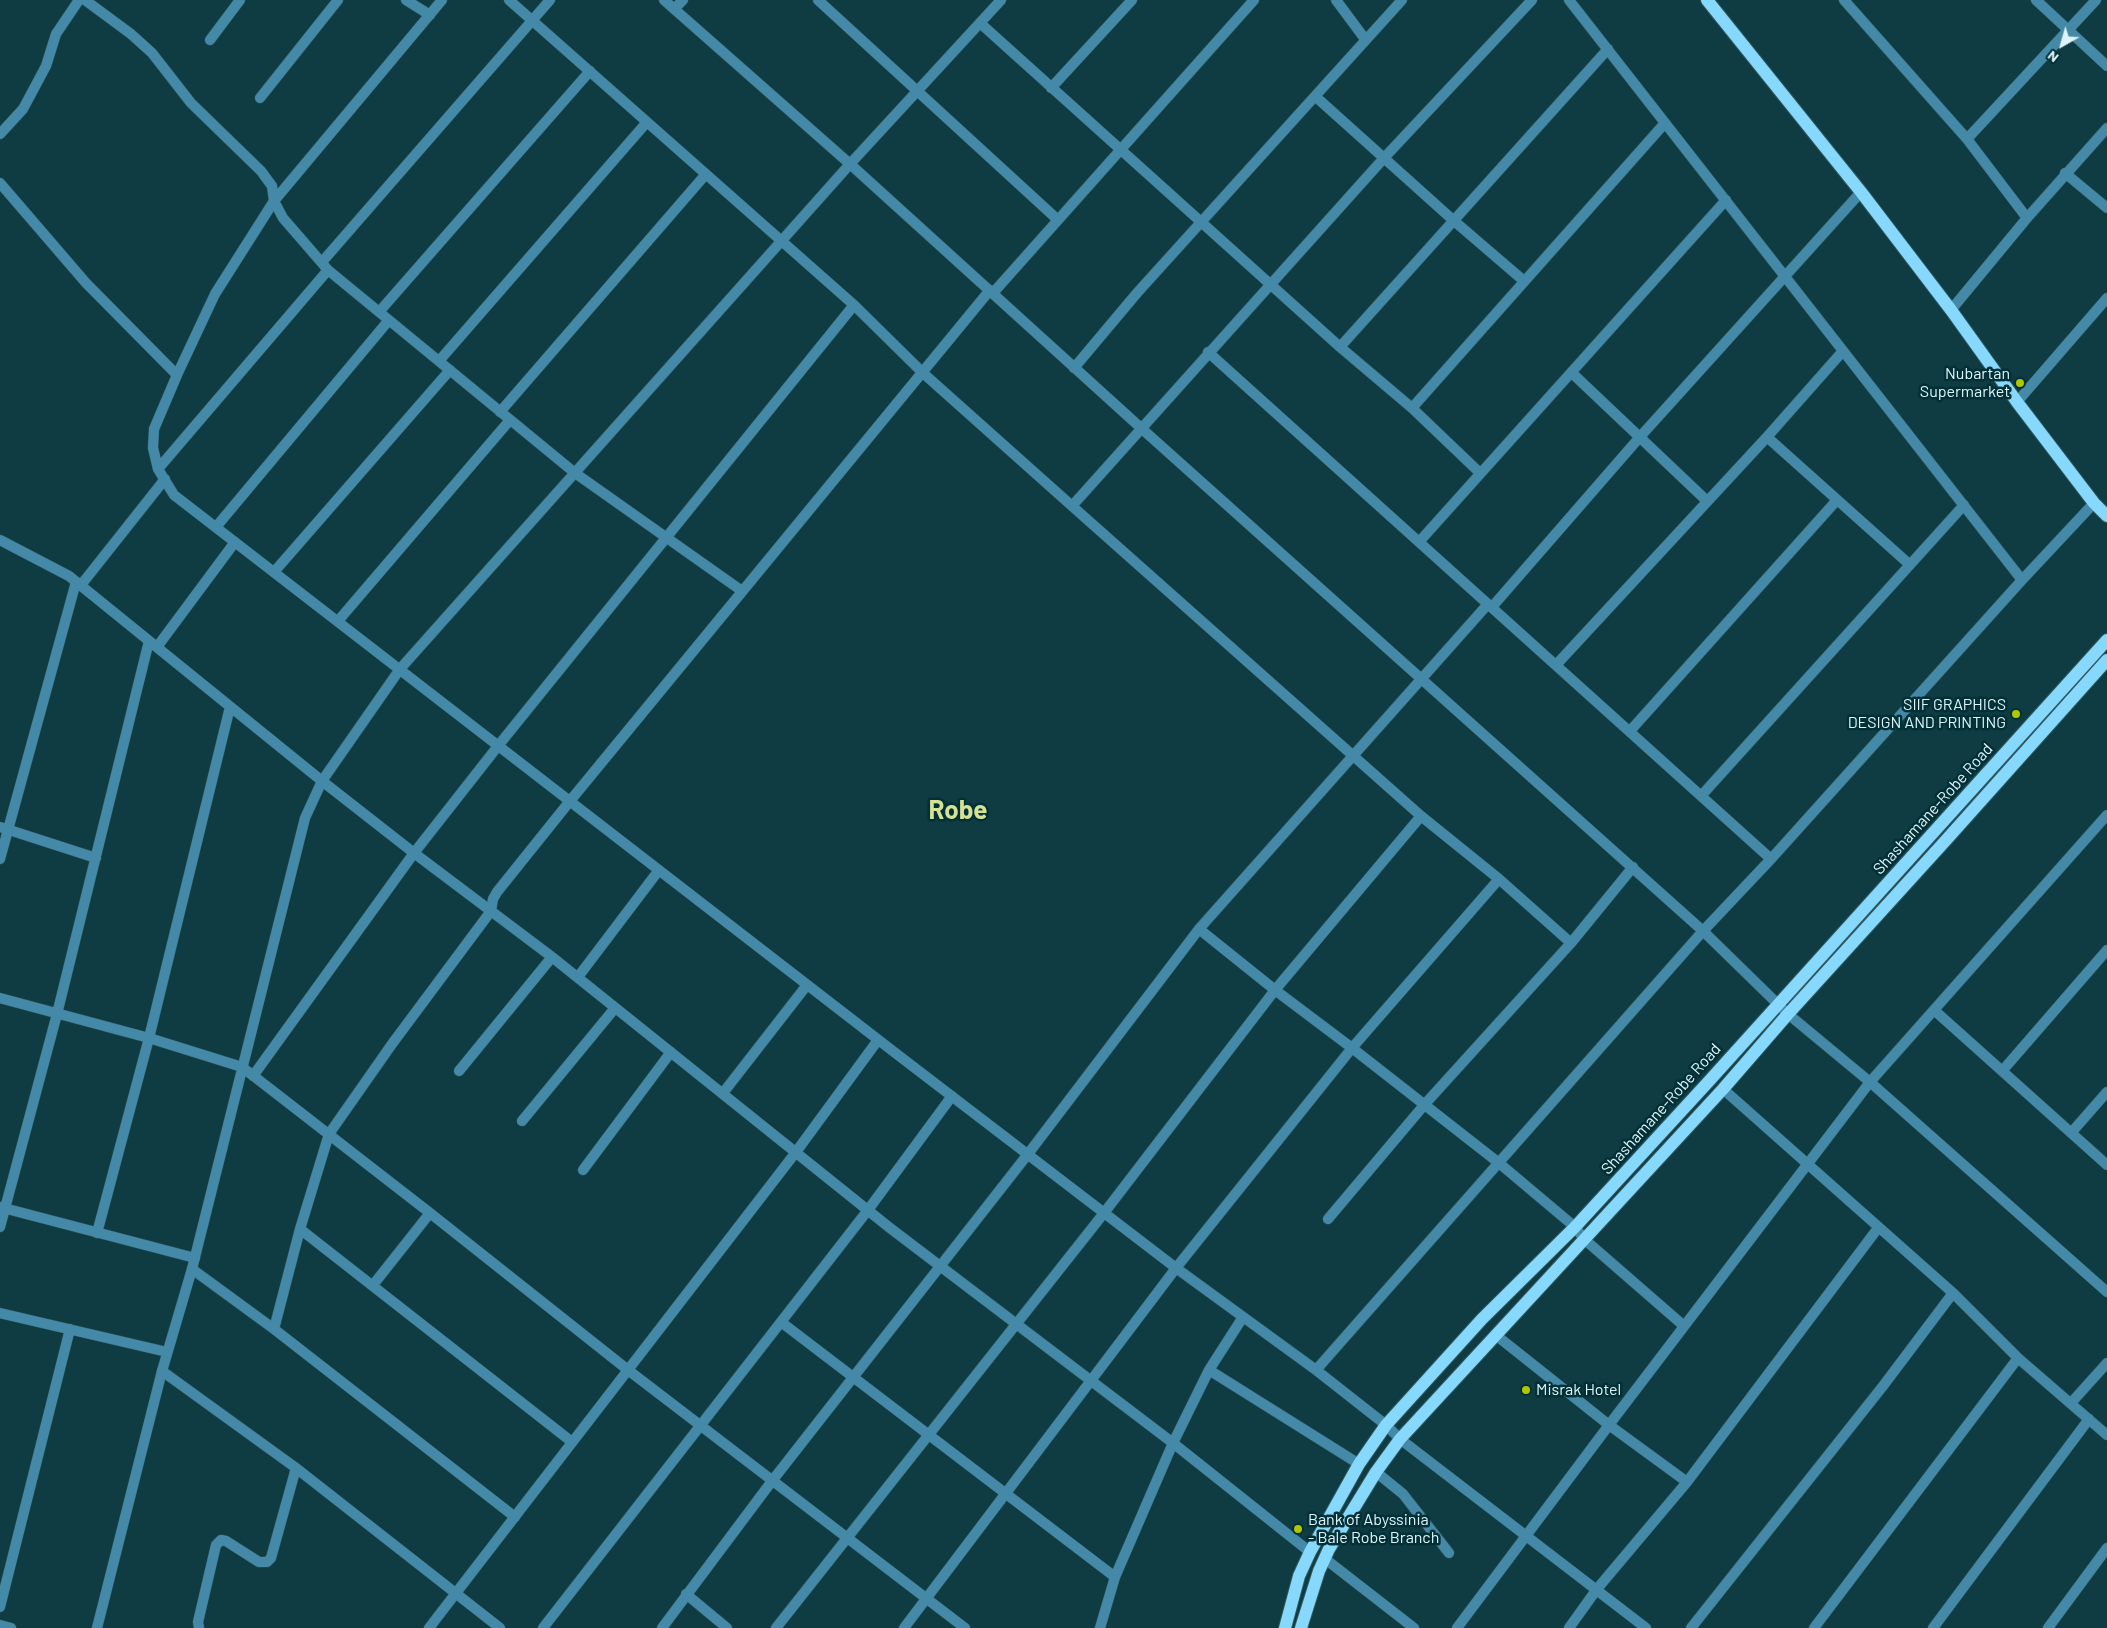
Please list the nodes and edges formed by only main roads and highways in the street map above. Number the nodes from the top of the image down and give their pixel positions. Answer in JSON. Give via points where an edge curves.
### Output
{"nodes":[{"id":1,"x":1707,"y":0,"type":"edge"},
{"id":2,"x":2107,"y":516,"type":"edge"},
{"id":3,"x":2107,"y":640,"type":"edge"},
{"id":4,"x":2107,"y":660,"type":"edge"},
{"id":5,"x":1285,"y":1628,"type":"edge"},
{"id":6,"x":1301,"y":1628,"type":"edge"}],
"edges":[{"from":1,"to":2,"type":"main road","via":[[1861,192],[2017,402]]},
{"from":3,"to":5,"type":"main road","name":"Shashamane-Robe Road","via":[[1575,1227],[1482,1319],[1386,1425],[1359,1464],[1310,1552],[1299,1576]]},
{"from":4,"to":6,"type":"main road","name":"Shashamane-Robe Road","via":[[1723,1089],[1400,1439],[1324,1558]]}]}
